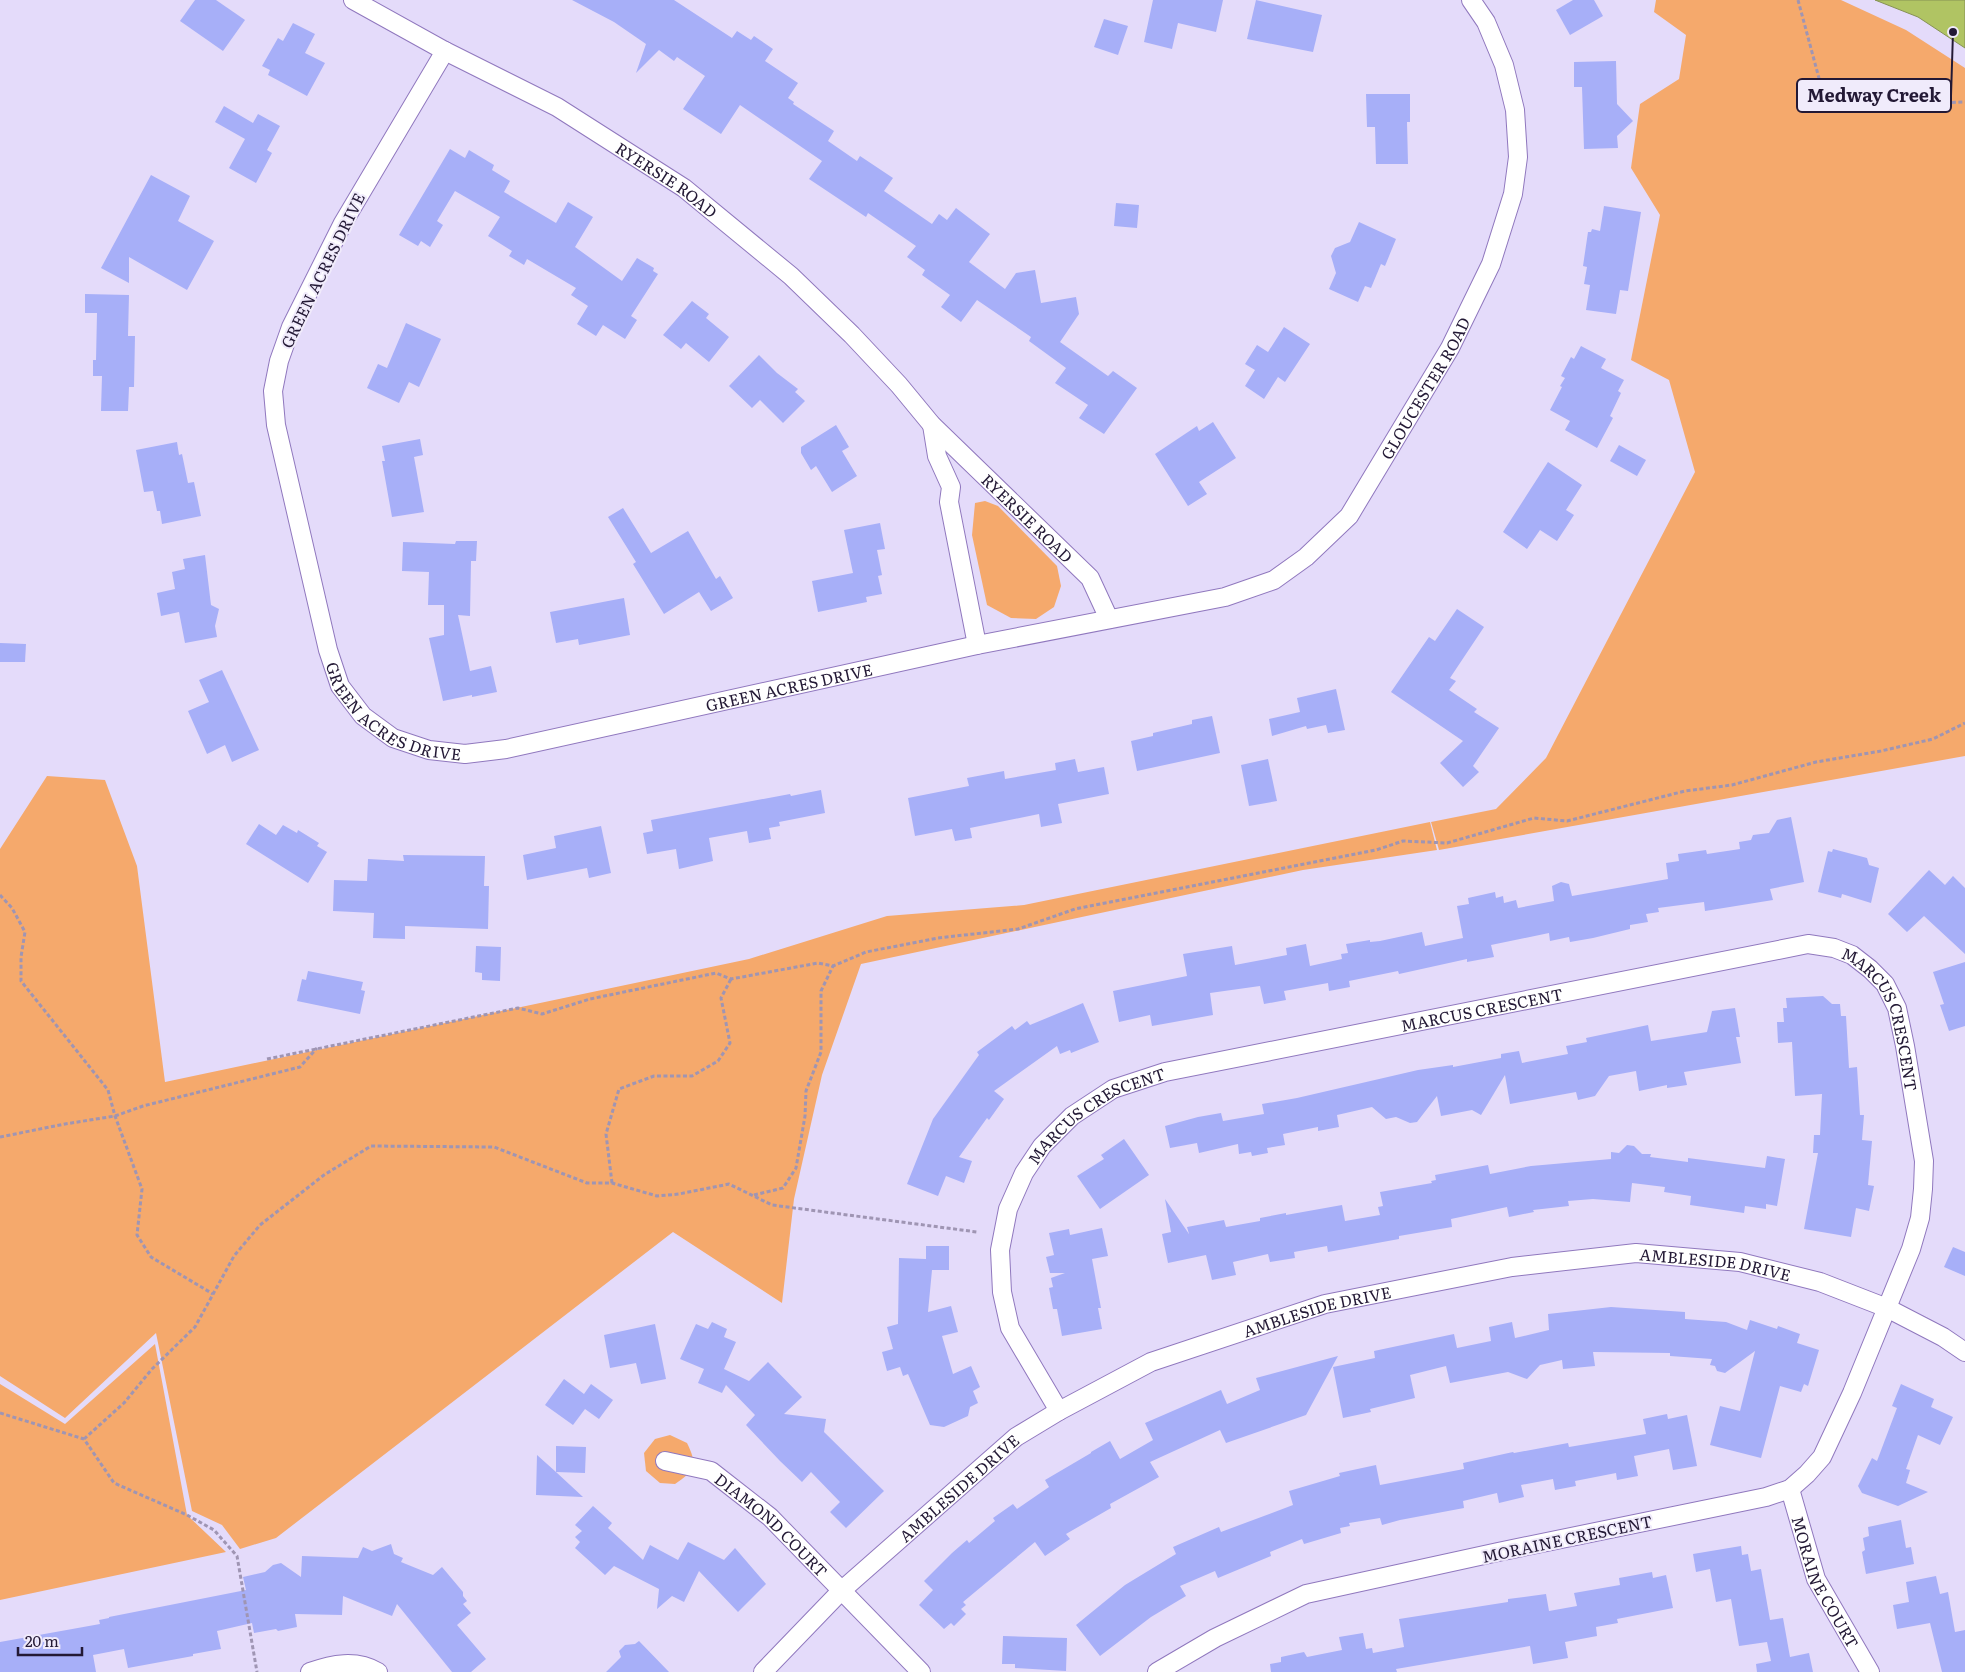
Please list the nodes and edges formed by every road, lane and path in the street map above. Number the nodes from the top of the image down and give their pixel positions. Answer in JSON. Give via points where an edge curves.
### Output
{"nodes":[{"id":1,"x":354,"y":0,"type":"edge"},
{"id":2,"x":1471,"y":0,"type":"edge"},
{"id":3,"x":1798,"y":0,"type":"edge"},
{"id":4,"x":445,"y":50,"type":"junction"},
{"id":5,"x":1965,"y":102,"type":"edge"},
{"id":6,"x":932,"y":425,"type":"junction"},
{"id":7,"x":1109,"y":619,"type":"junction"},
{"id":8,"x":976,"y":645,"type":"junction"},
{"id":9,"x":1965,"y":723,"type":"edge"},
{"id":10,"x":0,"y":895,"type":"edge"},
{"id":11,"x":833,"y":966,"type":"junction"},
{"id":12,"x":731,"y":978,"type":"junction"},
{"id":13,"x":318,"y":1048,"type":"junction"},
{"id":14,"x":267,"y":1059,"type":"dead end"},
{"id":15,"x":115,"y":1116,"type":"junction"},
{"id":16,"x":0,"y":1137,"type":"edge"},
{"id":17,"x":612,"y":1183,"type":"junction"},
{"id":18,"x":754,"y":1196,"type":"junction"},
{"id":19,"x":977,"y":1232,"type":"dead end"},
{"id":20,"x":213,"y":1294,"type":"junction"},
{"id":21,"x":1887,"y":1308,"type":"junction"},
{"id":22,"x":1965,"y":1352,"type":"edge"},
{"id":23,"x":1059,"y":1411,"type":"junction"},
{"id":24,"x":0,"y":1413,"type":"edge"},
{"id":25,"x":84,"y":1439,"type":"junction"},
{"id":26,"x":665,"y":1461,"type":"dead end"},
{"id":27,"x":1790,"y":1489,"type":"junction"},
{"id":28,"x":841,"y":1591,"type":"junction"},
{"id":29,"x":257,"y":1672,"type":"edge"},
{"id":30,"x":310,"y":1672,"type":"edge"},
{"id":31,"x":378,"y":1672,"type":"edge"},
{"id":32,"x":763,"y":1672,"type":"edge"},
{"id":33,"x":921,"y":1672,"type":"edge"},
{"id":34,"x":1157,"y":1672,"type":"edge"},
{"id":35,"x":1870,"y":1672,"type":"edge"}],
"edges":[{"from":1,"to":4,"type":"street","name":"RYERSIE ROAD"},
{"from":2,"to":7,"type":"street","name":"GLOUCESTER ROAD","via":[[1486,22],[1504,65],[1515,110],[1518,157],[1513,194],[1491,264],[1450,348],[1349,516],[1306,557],[1274,580],[1225,597]]},
{"from":3,"to":5,"type":"path","via":[[1820,82],[1881,105]]},
{"from":4,"to":6,"type":"street","name":"RYERSIE ROAD","via":[[557,107],[684,188],[791,276],[852,335]]},
{"from":4,"to":8,"type":"street","name":"GREEN ACRES DRIVE","via":[[342,223],[291,327],[278,361],[273,391],[276,425],[328,650],[340,686],[363,716],[392,738],[429,750],[465,754],[506,749]]},
{"from":6,"to":7,"type":"street","name":"RYERSIE ROAD","via":[[1090,578]]},
{"from":6,"to":8,"type":"street","via":[[937,456],[952,487],[949,502]]},
{"from":7,"to":8,"type":"street","name":"GREEN ACRES DRIVE"},
{"from":9,"to":11,"type":"path","via":[[1933,739],[1816,762],[1732,785],[1685,791],[1567,821],[1534,818],[1447,843],[1403,841],[1376,850],[1075,909],[1018,930],[938,938],[866,952]]},
{"from":10,"to":15,"type":"path","via":[[12,908],[25,932],[21,981],[108,1090]]},
{"from":11,"to":12,"type":"path","via":[[818,963]]},
{"from":11,"to":18,"type":"path","via":[[821,991],[821,1052],[806,1091],[796,1168],[783,1188]]},
{"from":12,"to":13,"type":"path","via":[[716,973],[590,1000],[542,1014],[518,1008]]},
{"from":12,"to":17,"type":"path","via":[[721,998],[730,1043],[718,1061],[692,1076],[654,1076],[620,1089],[606,1134]]},
{"from":13,"to":14,"type":"path"},
{"from":13,"to":15,"type":"path","via":[[300,1068],[143,1106]]},
{"from":15,"to":16,"type":"path"},
{"from":15,"to":20,"type":"path","via":[[142,1189],[137,1235],[151,1257]]},
{"from":17,"to":18,"type":"path","via":[[657,1196],[729,1184]]},
{"from":17,"to":20,"type":"path","via":[[587,1182],[494,1147],[371,1146],[324,1175],[260,1225],[234,1256]]},
{"from":18,"to":19,"type":"path","via":[[772,1205]]},
{"from":20,"to":25,"type":"path","via":[[195,1327],[152,1369],[124,1403]]},
{"from":21,"to":22,"type":"street","name":"AMBLESIDE DRIVE"},
{"from":21,"to":23,"type":"street","name":"AMBLESIDE DRIVE","via":[[1820,1282],[1740,1262],[1636,1253],[1512,1267],[1324,1304],[1151,1362]]},
{"from":21,"to":23,"type":"street","name":"MARCUS CRESCENT","via":[[1920,1218],[1924,1161],[1897,1008],[1885,984],[1852,955],[1808,944],[1165,1072],[1112,1090],[1072,1116],[1042,1146],[1024,1173],[1008,1209],[1002,1243],[1002,1292],[1010,1328]]},
{"from":21,"to":27,"type":"street","name":"MORAINE CRESCENT","via":[[1822,1457]]},
{"from":23,"to":28,"type":"street","name":"AMBLESIDE DRIVE","via":[[1016,1437]]},
{"from":24,"to":25,"type":"path"},
{"from":25,"to":29,"type":"path","via":[[114,1483],[214,1530],[237,1556]]},
{"from":26,"to":28,"type":"street","name":"DIAMOND COURT","via":[[711,1471],[770,1517]]},
{"from":27,"to":34,"type":"street","name":"MORAINE CRESCENT","via":[[1766,1497],[1306,1594],[1215,1638]]},
{"from":27,"to":35,"type":"street","name":"MORAINE COURT","via":[[1816,1579]]},
{"from":28,"to":32,"type":"street","name":"AMBLESIDE DRIVE"},
{"from":28,"to":33,"type":"street"},
{"from":30,"to":31,"type":"street","via":[[349,1663]]}]}
